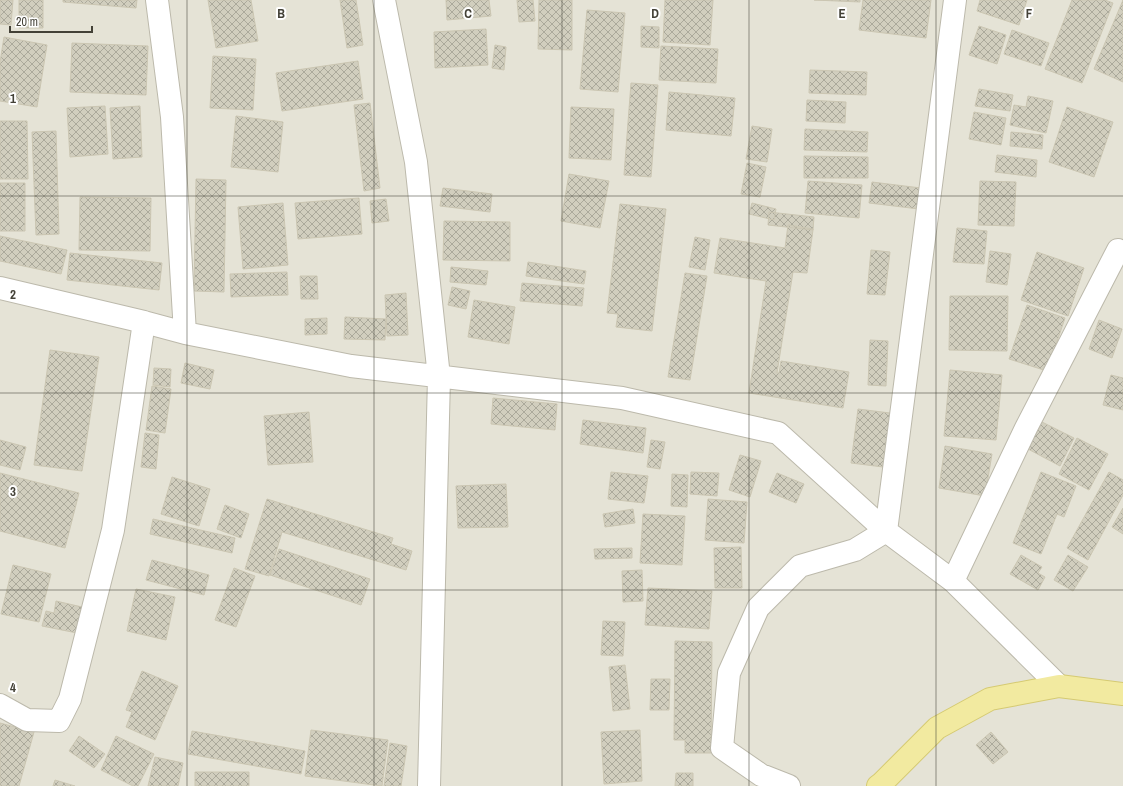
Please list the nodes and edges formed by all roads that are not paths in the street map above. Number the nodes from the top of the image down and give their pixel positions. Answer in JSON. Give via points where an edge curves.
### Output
{"nodes":[{"id":1,"x":157,"y":0,"type":"edge"},
{"id":2,"x":384,"y":0,"type":"edge"},
{"id":3,"x":955,"y":0,"type":"edge"},
{"id":4,"x":1118,"y":250,"type":"dead end"},
{"id":5,"x":0,"y":288,"type":"edge"},
{"id":6,"x":144,"y":322,"type":"junction"},
{"id":7,"x":185,"y":333,"type":"junction"},
{"id":8,"x":439,"y":377,"type":"junction"},
{"id":9,"x":886,"y":531,"type":"junction"},
{"id":10,"x":953,"y":581,"type":"junction"},
{"id":11,"x":1059,"y":686,"type":"junction"},
{"id":12,"x":1123,"y":694,"type":"edge"},
{"id":13,"x":0,"y":705,"type":"edge"},
{"id":14,"x":428,"y":786,"type":"edge"},
{"id":15,"x":789,"y":786,"type":"edge"},
{"id":16,"x":878,"y":786,"type":"edge"}],
"edges":[{"from":1,"to":7,"type":"street","via":[[172,117]]},
{"from":2,"to":8,"type":"street","via":[[416,162]]},
{"from":3,"to":9,"type":"street"},
{"from":4,"to":10,"type":"street","via":[[1026,428]]},
{"from":5,"to":6,"type":"street"},
{"from":6,"to":7,"type":"street"},
{"from":6,"to":13,"type":"street","via":[[113,530],[70,699],[59,721],[27,720]]},
{"from":7,"to":8,"type":"street","via":[[351,366]]},
{"from":8,"to":9,"type":"street","via":[[622,398],[778,433]]},
{"from":8,"to":14,"type":"street"},
{"from":9,"to":10,"type":"street"},
{"from":9,"to":15,"type":"street","via":[[855,550],[800,566],[758,608],[729,673],[722,748],[761,775]]},
{"from":10,"to":11,"type":"street"},
{"from":11,"to":12,"type":"main road"},
{"from":11,"to":16,"type":"main road","via":[[990,699],[937,728]]}]}
